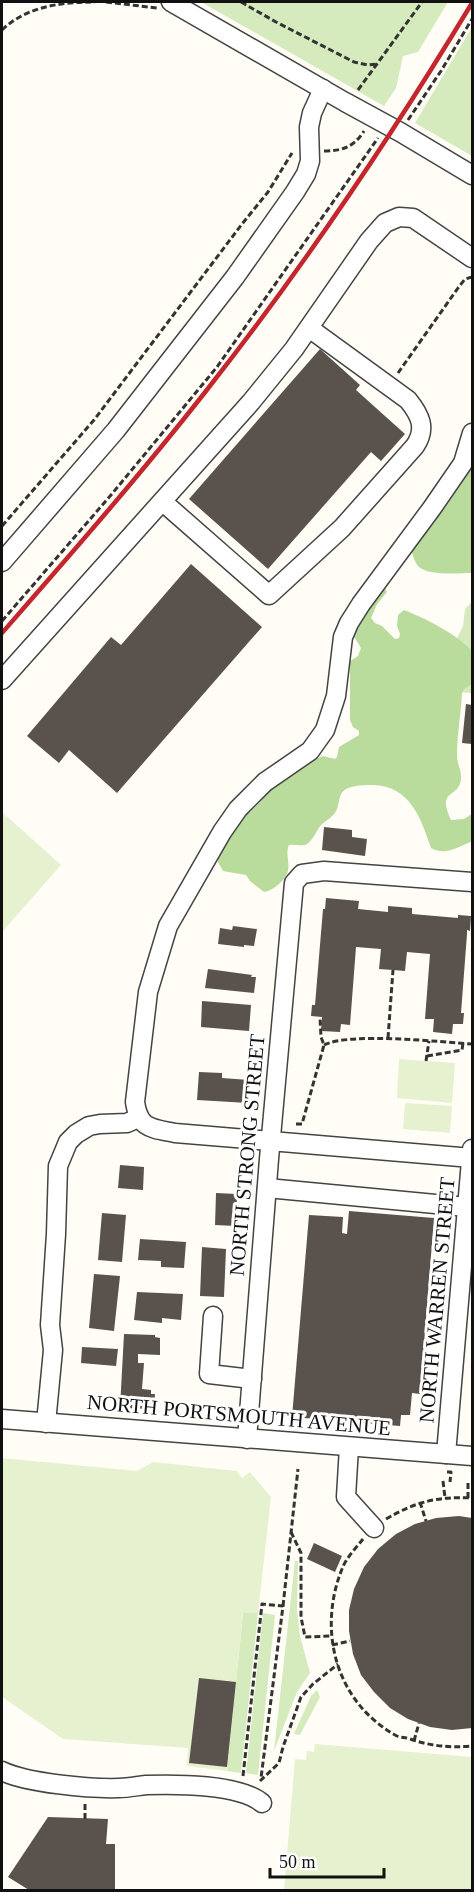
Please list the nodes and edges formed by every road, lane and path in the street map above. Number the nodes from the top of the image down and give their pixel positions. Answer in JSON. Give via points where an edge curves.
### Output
{"nodes":[{"id":1,"x":95,"y":2,"type":"edge"},
{"id":2,"x":171,"y":2,"type":"edge"},
{"id":3,"x":241,"y":2,"type":"edge"},
{"id":4,"x":422,"y":2,"type":"edge"},
{"id":5,"x":472,"y":19,"type":"edge"},
{"id":6,"x":2,"y":30,"type":"edge"},
{"id":7,"x":377,"y":64,"type":"junction"},
{"id":8,"x":323,"y":89,"type":"junction"},
{"id":9,"x":345,"y":102,"type":"junction"},
{"id":10,"x":386,"y":124,"type":"junction"},
{"id":11,"x":295,"y":148,"type":"dead end"},
{"id":12,"x":319,"y":150,"type":"dead end"},
{"id":13,"x":472,"y":175,"type":"edge"},
{"id":14,"x":472,"y":258,"type":"edge"},
{"id":15,"x":472,"y":277,"type":"edge"},
{"id":16,"x":309,"y":328,"type":"junction"},
{"id":17,"x":389,"y":386,"type":"junction"},
{"id":18,"x":472,"y":433,"type":"edge"},
{"id":19,"x":163,"y":502,"type":"junction"},
{"id":20,"x":2,"y":526,"type":"edge"},
{"id":21,"x":2,"y":562,"type":"edge"},
{"id":22,"x":2,"y":621,"type":"edge"},
{"id":23,"x":2,"y":680,"type":"edge"},
{"id":24,"x":472,"y":882,"type":"edge"},
{"id":25,"x":393,"y":970,"type":"dead end"},
{"id":26,"x":320,"y":1017,"type":"dead end"},
{"id":27,"x":388,"y":1038,"type":"junction"},
{"id":28,"x":429,"y":1041,"type":"junction"},
{"id":29,"x":463,"y":1043,"type":"junction"},
{"id":30,"x":472,"y":1044,"type":"edge"},
{"id":31,"x":324,"y":1045,"type":"junction"},
{"id":32,"x":427,"y":1056,"type":"junction"},
{"id":33,"x":426,"y":1061,"type":"dead end"},
{"id":34,"x":138,"y":1118,"type":"junction"},
{"id":35,"x":296,"y":1124,"type":"dead end"},
{"id":36,"x":271,"y":1142,"type":"junction"},
{"id":37,"x":472,"y":1149,"type":"edge"},
{"id":38,"x":472,"y":1158,"type":"edge"},
{"id":39,"x":267,"y":1188,"type":"junction"},
{"id":40,"x":467,"y":1207,"type":"junction"},
{"id":41,"x":213,"y":1316,"type":"dead end"},
{"id":42,"x":252,"y":1378,"type":"junction"},
{"id":43,"x":2,"y":1419,"type":"edge"},
{"id":44,"x":46,"y":1423,"type":"junction"},
{"id":45,"x":247,"y":1438,"type":"junction"},
{"id":46,"x":349,"y":1447,"type":"junction"},
{"id":47,"x":472,"y":1456,"type":"edge"},
{"id":48,"x":445,"y":1460,"type":"junction"},
{"id":49,"x":298,"y":1469,"type":"dead end"},
{"id":50,"x":443,"y":1481,"type":"dead end"},
{"id":51,"x":450,"y":1482,"type":"dead end"},
{"id":52,"x":468,"y":1483,"type":"dead end"},
{"id":53,"x":445,"y":1498,"type":"dead end"},
{"id":54,"x":468,"y":1498,"type":"dead end"},
{"id":55,"x":420,"y":1502,"type":"dead end"},
{"id":56,"x":426,"y":1521,"type":"dead end"},
{"id":57,"x":374,"y":1528,"type":"dead end"},
{"id":58,"x":291,"y":1532,"type":"junction"},
{"id":59,"x":283,"y":1606,"type":"junction"},
{"id":60,"x":332,"y":1608,"type":"dead end"},
{"id":61,"x":330,"y":1636,"type":"junction"},
{"id":62,"x":350,"y":1641,"type":"dead end"},
{"id":63,"x":332,"y":1645,"type":"junction"},
{"id":64,"x":338,"y":1664,"type":"junction"},
{"id":65,"x":419,"y":1723,"type":"dead end"},
{"id":66,"x":414,"y":1741,"type":"junction"},
{"id":67,"x":472,"y":1746,"type":"edge"},
{"id":68,"x":2,"y":1771,"type":"edge"},
{"id":69,"x":243,"y":1776,"type":"dead end"},
{"id":70,"x":261,"y":1778,"type":"dead end"},
{"id":71,"x":257,"y":1800,"type":"joint"}],
"edges":[{"from":1,"to":6,"type":"path","via":[[42,8],[9,22]]},
{"from":2,"to":8,"type":"street"},
{"from":3,"to":7,"type":"path","via":[[354,62]]},
{"from":4,"to":7,"type":"path"},
{"from":5,"to":10,"type":"path","via":[[441,71]]},
{"from":7,"to":9,"type":"path"},
{"from":8,"to":9,"type":"street"},
{"from":8,"to":21,"type":"street","via":[[309,127],[310,161],[295,192],[235,277],[116,430]]},
{"from":9,"to":10,"type":"street"},
{"from":10,"to":12,"type":"path","via":[[337,151]]},
{"from":10,"to":13,"type":"street"},
{"from":10,"to":22,"type":"path","via":[[217,367]]},
{"from":11,"to":20,"type":"path","via":[[268,192],[108,401]]},
{"from":14,"to":16,"type":"street","via":[[413,218],[392,219],[374,234]]},
{"from":15,"to":17,"type":"path","via":[[458,288]]},
{"from":16,"to":17,"type":"street"},
{"from":16,"to":19,"type":"street","via":[[251,402]]},
{"from":17,"to":19,"type":"street","via":[[415,409],[422,436],[342,528],[269,595]]},
{"from":18,"to":34,"type":"street","via":[[463,463],[349,623],[343,637],[336,696],[325,730],[310,750],[265,782],[238,809],[168,926],[148,992],[135,1102]]},
{"from":19,"to":23,"type":"street"},
{"from":24,"to":36,"type":"street","name":"NORTH STRONG STREET","via":[[324,871],[298,876],[292,891]]},
{"from":25,"to":27,"type":"path"},
{"from":26,"to":31,"type":"path"},
{"from":27,"to":28,"type":"path"},
{"from":27,"to":31,"type":"path"},
{"from":28,"to":29,"type":"path"},
{"from":28,"to":32,"type":"path"},
{"from":29,"to":30,"type":"path"},
{"from":29,"to":32,"type":"path","via":[[462,1050]]},
{"from":31,"to":35,"type":"path","via":[[302,1124]]},
{"from":32,"to":33,"type":"path"},
{"from":34,"to":36,"type":"street","via":[[146,1126],[174,1133]]},
{"from":34,"to":44,"type":"street","via":[[127,1123],[89,1126],[68,1142],[58,1166]]},
{"from":36,"to":38,"type":"street"},
{"from":36,"to":39,"type":"street","name":"NORTH STRONG STREET"},
{"from":37,"to":38,"type":"street","name":"NORTH WARREN STREET"},
{"from":38,"to":40,"type":"street","name":"NORTH WARREN STREET"},
{"from":39,"to":40,"type":"street"},
{"from":39,"to":42,"type":"street","name":"NORTH STRONG STREET"},
{"from":40,"to":48,"type":"street","name":"NORTH WARREN STREET"},
{"from":41,"to":42,"type":"street","via":[[209,1374]]},
{"from":42,"to":45,"type":"street","name":"NORTH STRONG STREET"},
{"from":43,"to":44,"type":"street","name":"NORTH PORTSMOUTH AVENUE"},
{"from":44,"to":45,"type":"street","name":"NORTH PORTSMOUTH AVENUE"},
{"from":45,"to":46,"type":"street","name":"NORTH PORTSMOUTH AVENUE"},
{"from":46,"to":48,"type":"street","name":"NORTH PORTSMOUTH AVENUE"},
{"from":46,"to":57,"type":"street","via":[[346,1497]]},
{"from":47,"to":48,"type":"street","name":"NORTH PORTSMOUTH AVENUE"},
{"from":48,"to":51,"type":"path","via":[[443,1472],[451,1472]]},
{"from":49,"to":58,"type":"path"},
{"from":50,"to":53,"type":"path"},
{"from":52,"to":54,"type":"path"},
{"from":55,"to":56,"type":"path"},
{"from":58,"to":59,"type":"path"},
{"from":58,"to":61,"type":"path","via":[[301,1553],[301,1617],[305,1637]]},
{"from":59,"to":69,"type":"path","via":[[262,1604]]},
{"from":59,"to":70,"type":"path"},
{"from":60,"to":61,"type":"path"},
{"from":61,"to":63,"type":"path"},
{"from":62,"to":63,"type":"path"},
{"from":63,"to":64,"type":"path"},
{"from":64,"to":66,"type":"path","via":[[351,1695],[364,1711],[399,1737]]},
{"from":64,"to":71,"type":"path","via":[[301,1697],[279,1763],[256,1784]]},
{"from":65,"to":66,"type":"path"},
{"from":66,"to":67,"type":"path","via":[[436,1746]]},
{"from":68,"to":71,"type":"street","via":[[24,1779],[86,1786],[174,1784],[233,1790]]}]}
